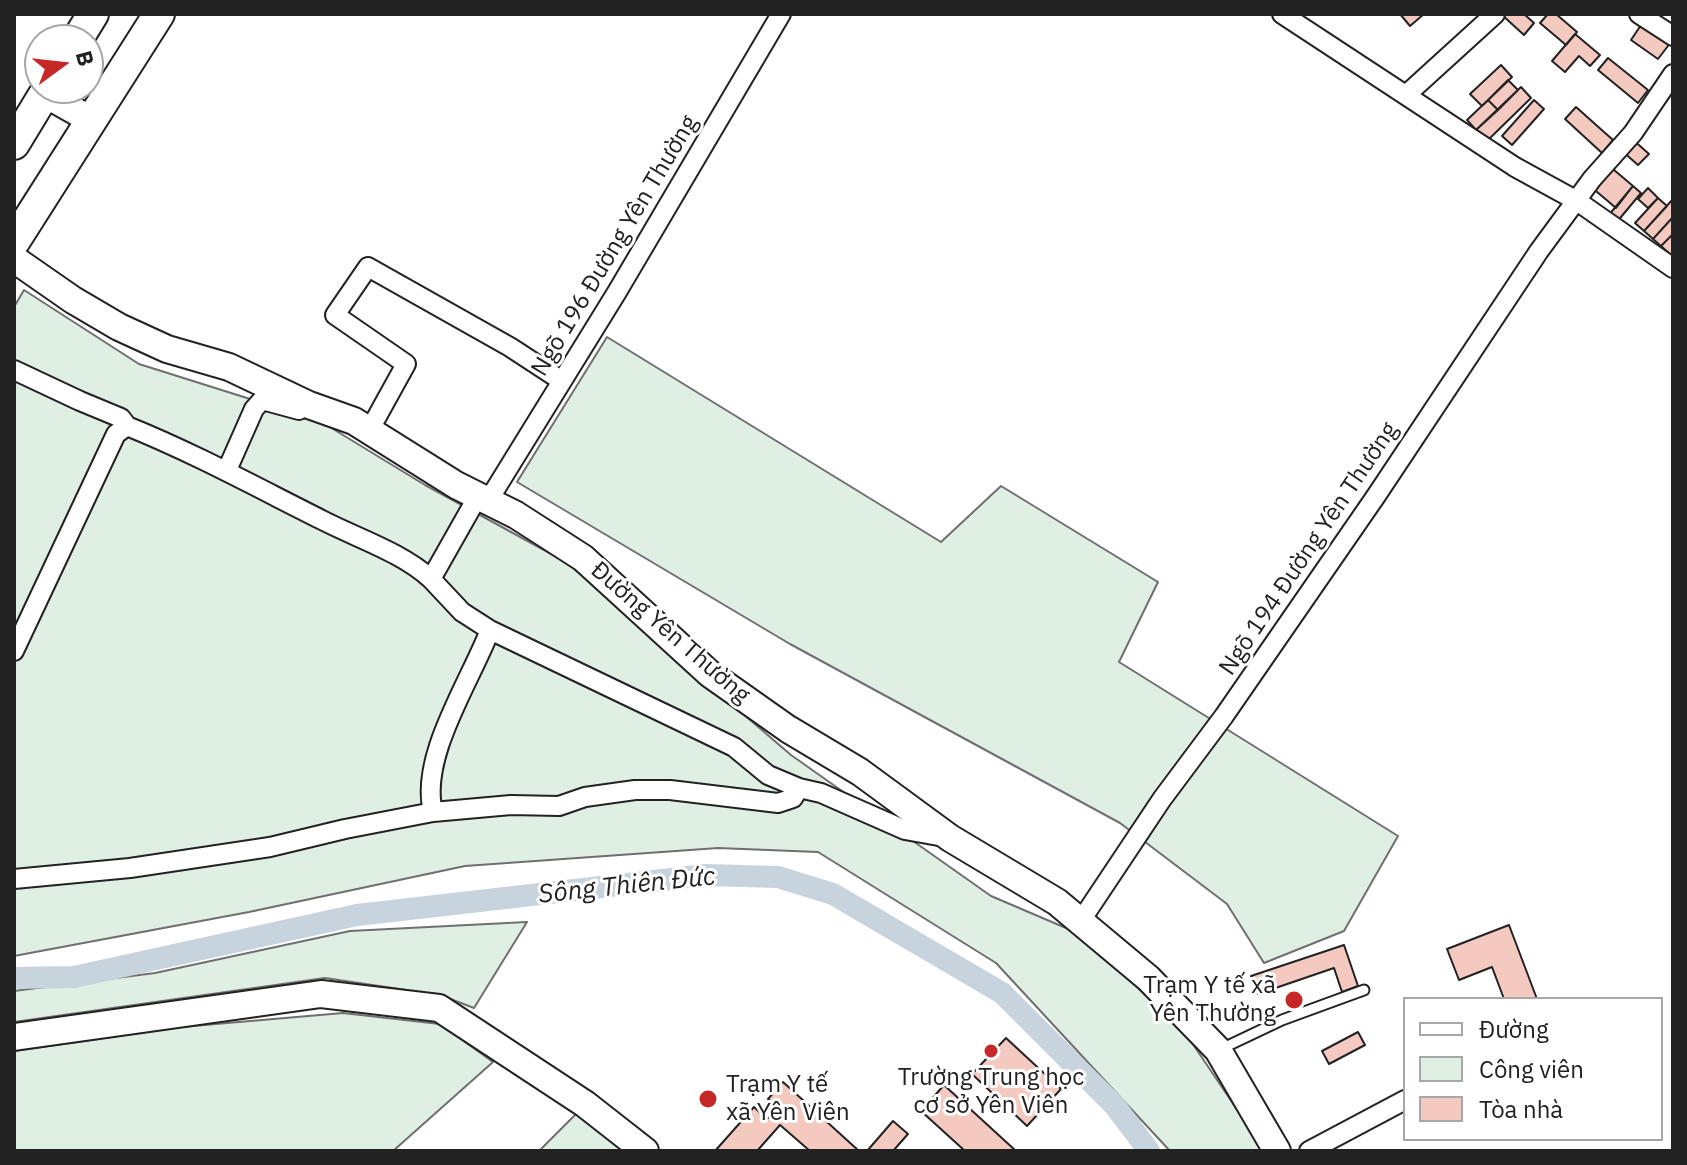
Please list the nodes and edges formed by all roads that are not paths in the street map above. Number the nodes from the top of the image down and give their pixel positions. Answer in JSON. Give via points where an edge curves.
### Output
{"nodes":[{"id":1,"x":159,"y":14,"type":"edge"},
{"id":2,"x":781,"y":14,"type":"edge"},
{"id":3,"x":1495,"y":14,"type":"edge"},
{"id":4,"x":1639,"y":14,"type":"edge"},
{"id":5,"x":1286,"y":15,"type":"edge"},
{"id":6,"x":1673,"y":36,"type":"edge"},
{"id":7,"x":1673,"y":74,"type":"edge"},
{"id":8,"x":1406,"y":95,"type":"junction"},
{"id":9,"x":38,"y":104,"type":"edge"},
{"id":10,"x":66,"y":104,"type":"edge"},
{"id":11,"x":91,"y":120,"type":"junction"},
{"id":12,"x":14,"y":144,"type":"edge"},
{"id":13,"x":1577,"y":201,"type":"junction"},
{"id":14,"x":14,"y":242,"type":"edge"},
{"id":15,"x":14,"y":259,"type":"edge"},
{"id":16,"x":1673,"y":268,"type":"edge"},
{"id":17,"x":14,"y":370,"type":"edge"},
{"id":18,"x":562,"y":381,"type":"junction"},
{"id":19,"x":327,"y":412,"type":"junction"},
{"id":20,"x":127,"y":426,"type":"junction"},
{"id":21,"x":369,"y":431,"type":"junction"},
{"id":22,"x":227,"y":470,"type":"junction"},
{"id":23,"x":483,"y":499,"type":"junction"},
{"id":24,"x":431,"y":579,"type":"junction"},
{"id":25,"x":490,"y":630,"type":"junction"},
{"id":26,"x":14,"y":651,"type":"edge"},
{"id":27,"x":799,"y":788,"type":"junction"},
{"id":28,"x":433,"y":812,"type":"junction"},
{"id":29,"x":950,"y":838,"type":"junction"},
{"id":30,"x":14,"y":879,"type":"edge"},
{"id":31,"x":1080,"y":922,"type":"junction"},
{"id":32,"x":1364,"y":990,"type":"dead end"},
{"id":33,"x":14,"y":1037,"type":"edge"},
{"id":34,"x":1218,"y":1050,"type":"junction"},
{"id":35,"x":1403,"y":1101,"type":"edge"},
{"id":36,"x":645,"y":1151,"type":"edge"},
{"id":37,"x":1277,"y":1151,"type":"edge"},
{"id":38,"x":1309,"y":1151,"type":"edge"}],
"edges":[{"from":1,"to":11,"type":"main road"},
{"from":2,"to":18,"type":"street","name":"Ngõ 196 Đường Yên Thường"},
{"from":3,"to":8,"type":"street"},
{"from":4,"to":6,"type":"street"},
{"from":5,"to":8,"type":"street"},
{"from":7,"to":13,"type":"street","name":"Ngõ 194 Đường Yên Thường"},
{"from":8,"to":13,"type":"street"},
{"from":9,"to":12,"type":"main road"},
{"from":10,"to":11,"type":"main road"},
{"from":11,"to":14,"type":"main road"},
{"from":13,"to":16,"type":"street"},
{"from":13,"to":31,"type":"street","name":"Ngõ 194 Đường Yên Thường"},
{"from":15,"to":19,"type":"main road","name":"Đường Yên Thường","via":[[119,327],[167,349],[229,367]]},
{"from":17,"to":20,"type":"street","via":[[121,418]]},
{"from":18,"to":21,"type":"street","via":[[368,267],[335,315],[406,364]]},
{"from":18,"to":23,"type":"street","name":"Ngõ 196 Đường Yên Thường"},
{"from":19,"to":21,"type":"main road","name":"Đường Yên Thường"},
{"from":19,"to":22,"type":"street","via":[[262,400]]},
{"from":20,"to":22,"type":"street"},
{"from":20,"to":26,"type":"street","via":[[116,434]]},
{"from":21,"to":23,"type":"main road","name":"Đường Yên Thường"},
{"from":22,"to":24,"type":"street","via":[[415,565]]},
{"from":23,"to":24,"type":"street","name":"Ngõ 196 Đường Yên Thường"},
{"from":23,"to":29,"type":"main road","name":"Đường Yên Thường","via":[[583,558],[710,674]]},
{"from":24,"to":25,"type":"street","via":[[462,612]]},
{"from":25,"to":27,"type":"street","via":[[734,747],[768,775]]},
{"from":25,"to":28,"type":"street","via":[[434,762],[429,780]]},
{"from":27,"to":28,"type":"street","via":[[793,798],[778,803],[635,790],[559,806]]},
{"from":27,"to":29,"type":"street","via":[[905,830]]},
{"from":28,"to":30,"type":"street","via":[[242,852]]},
{"from":29,"to":31,"type":"main road","name":"Đường Yên Thường","via":[[1057,902]]},
{"from":31,"to":34,"type":"main road","name":"Đường Yên Thường","via":[[1148,978]]},
{"from":32,"to":34,"type":"lane"},
{"from":33,"to":36,"type":"main road","via":[[321,994],[439,1008],[585,1104]]},
{"from":34,"to":37,"type":"main road","name":"Đường Yên Thường"},
{"from":35,"to":38,"type":"street"}]}
